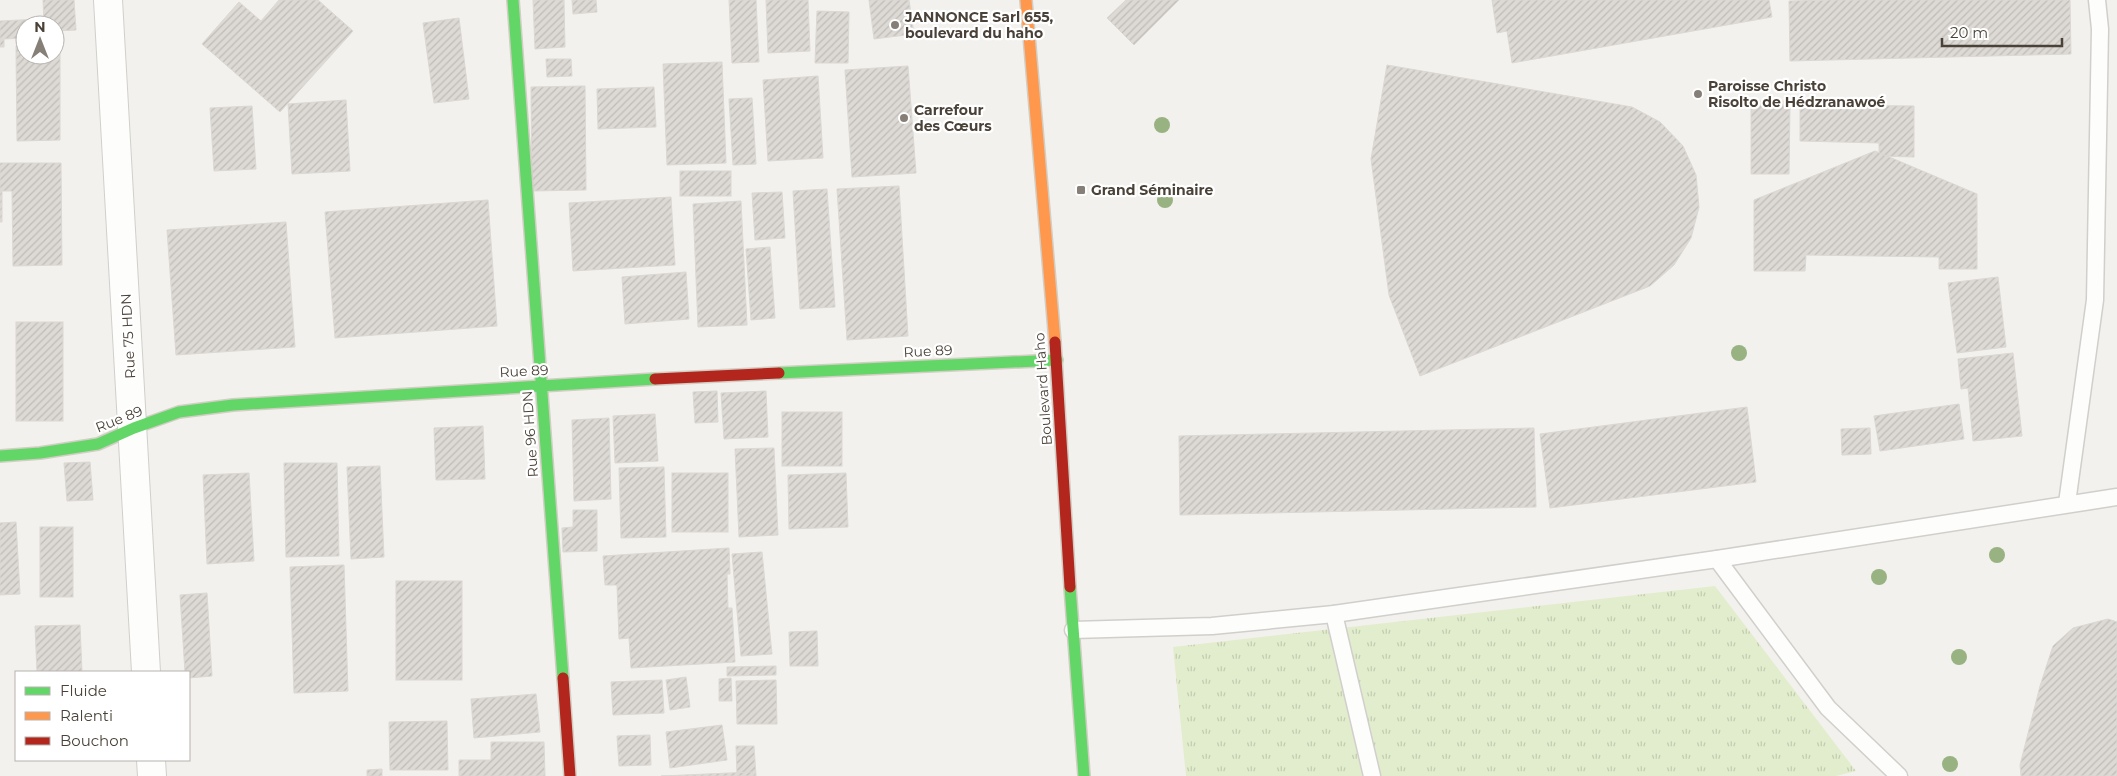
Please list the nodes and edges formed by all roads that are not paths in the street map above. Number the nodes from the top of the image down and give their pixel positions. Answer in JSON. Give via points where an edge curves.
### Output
{"nodes":[{"id":1,"x":108,"y":0,"type":"edge"},
{"id":2,"x":513,"y":0,"type":"edge"},
{"id":3,"x":1026,"y":0,"type":"edge"},
{"id":4,"x":2097,"y":0,"type":"edge"},
{"id":5,"x":1057,"y":360,"type":"junction"},
{"id":6,"x":542,"y":385,"type":"junction"},
{"id":7,"x":134,"y":428,"type":"junction"},
{"id":8,"x":0,"y":456,"type":"edge"},
{"id":9,"x":2117,"y":496,"type":"edge"},
{"id":10,"x":2068,"y":503,"type":"junction"},
{"id":11,"x":1717,"y":559,"type":"junction"},
{"id":12,"x":1334,"y":614,"type":"junction"},
{"id":13,"x":1073,"y":630,"type":"junction"},
{"id":14,"x":146,"y":671,"type":"edge"},
{"id":15,"x":151,"y":761,"type":"edge"},
{"id":16,"x":152,"y":776,"type":"edge"},
{"id":17,"x":570,"y":776,"type":"edge"},
{"id":18,"x":1084,"y":776,"type":"edge"},
{"id":19,"x":1372,"y":776,"type":"edge"},
{"id":20,"x":1899,"y":776,"type":"edge"}],
"edges":[{"from":1,"to":7,"type":"street","name":"Rue 75 HDN"},
{"from":2,"to":6,"type":"street","name":"Rue 96 HDN"},
{"from":3,"to":5,"type":"street","name":"Boulevard Haho"},
{"from":4,"to":10,"type":"lane","via":[[2100,29],[2095,300]]},
{"from":5,"to":6,"type":"street","name":"Rue 89"},
{"from":5,"to":13,"type":"street","name":"Boulevard Haho"},
{"from":6,"to":7,"type":"street","name":"Rue 89","via":[[233,405],[179,412]]},
{"from":6,"to":17,"type":"street","name":"Rue 96 HDN"},
{"from":7,"to":8,"type":"street","name":"Rue 89","via":[[98,444],[40,454]]},
{"from":7,"to":14,"type":"street","name":"Rue 75 HDN"},
{"from":9,"to":10,"type":"lane"},
{"from":10,"to":11,"type":"lane"},
{"from":11,"to":12,"type":"lane"},
{"from":11,"to":20,"type":"lane","via":[[1828,708]]},
{"from":12,"to":13,"type":"lane","via":[[1212,626]]},
{"from":12,"to":19,"type":"lane"},
{"from":13,"to":18,"type":"street","name":"Boulevard Haho"},
{"from":15,"to":16,"type":"street"}]}
